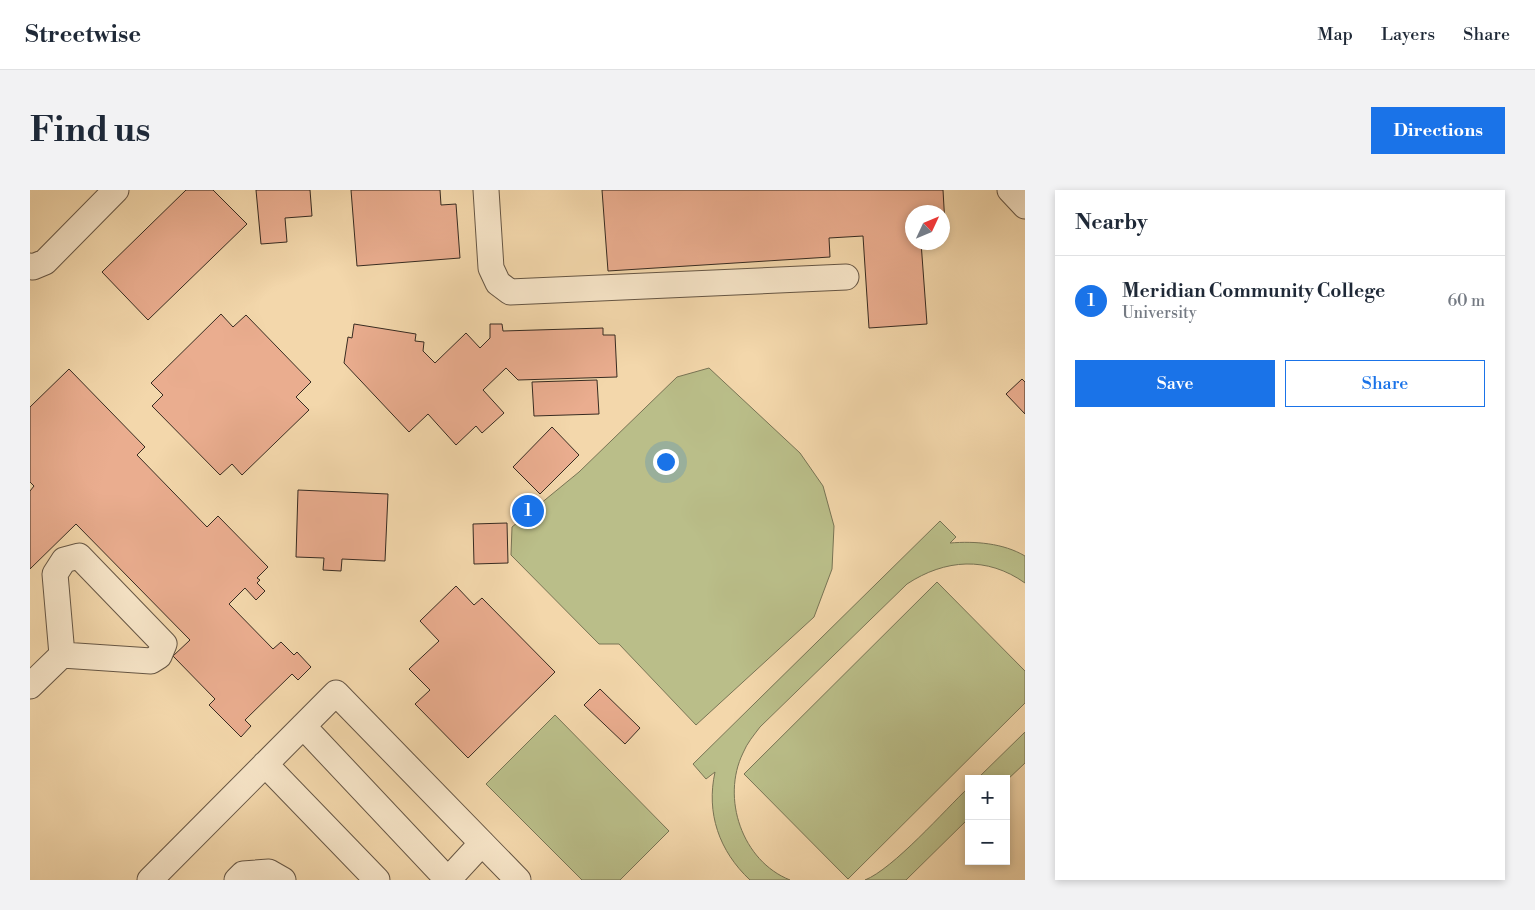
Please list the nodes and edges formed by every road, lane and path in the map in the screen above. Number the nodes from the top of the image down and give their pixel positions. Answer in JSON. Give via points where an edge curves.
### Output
{"nodes":[{"id":1,"x":116,"y":190,"type":"edge"},
{"id":2,"x":486,"y":190,"type":"edge"},
{"id":3,"x":1010,"y":190,"type":"edge"},
{"id":4,"x":1025,"y":206,"type":"edge"},
{"id":5,"x":30,"y":266,"type":"edge"},
{"id":6,"x":846,"y":276,"type":"dead end"},
{"id":7,"x":62,"y":655,"type":"junction"},
{"id":8,"x":30,"y":686,"type":"edge"},
{"id":9,"x":303,"y":726,"type":"junction"},
{"id":10,"x":265,"y":764,"type":"junction"},
{"id":11,"x":482,"y":843,"type":"junction"},
{"id":12,"x":150,"y":880,"type":"edge"},
{"id":13,"x":237,"y":880,"type":"edge"},
{"id":14,"x":283,"y":880,"type":"edge"},
{"id":15,"x":377,"y":880,"type":"edge"},
{"id":16,"x":448,"y":880,"type":"edge"},
{"id":17,"x":518,"y":880,"type":"edge"}],
"edges":[{"from":1,"to":5,"type":"street","via":[[46,262]]},
{"from":2,"to":6,"type":"street","via":[[491,268],[498,283],[510,292]]},
{"from":3,"to":4,"type":"street"},
{"from":7,"to":7,"type":"street","via":[[151,661],[159,656],[164,644],[79,556],[64,560],[54,574]]},
{"from":7,"to":8,"type":"street"},
{"from":9,"to":10,"type":"street"},
{"from":9,"to":11,"type":"street","via":[[336,693]]},
{"from":9,"to":16,"type":"street"},
{"from":10,"to":12,"type":"street"},
{"from":10,"to":15,"type":"street"},
{"from":11,"to":16,"type":"street"},
{"from":11,"to":17,"type":"street"},
{"from":13,"to":14,"type":"street","via":[[243,874],[269,872]]}]}
